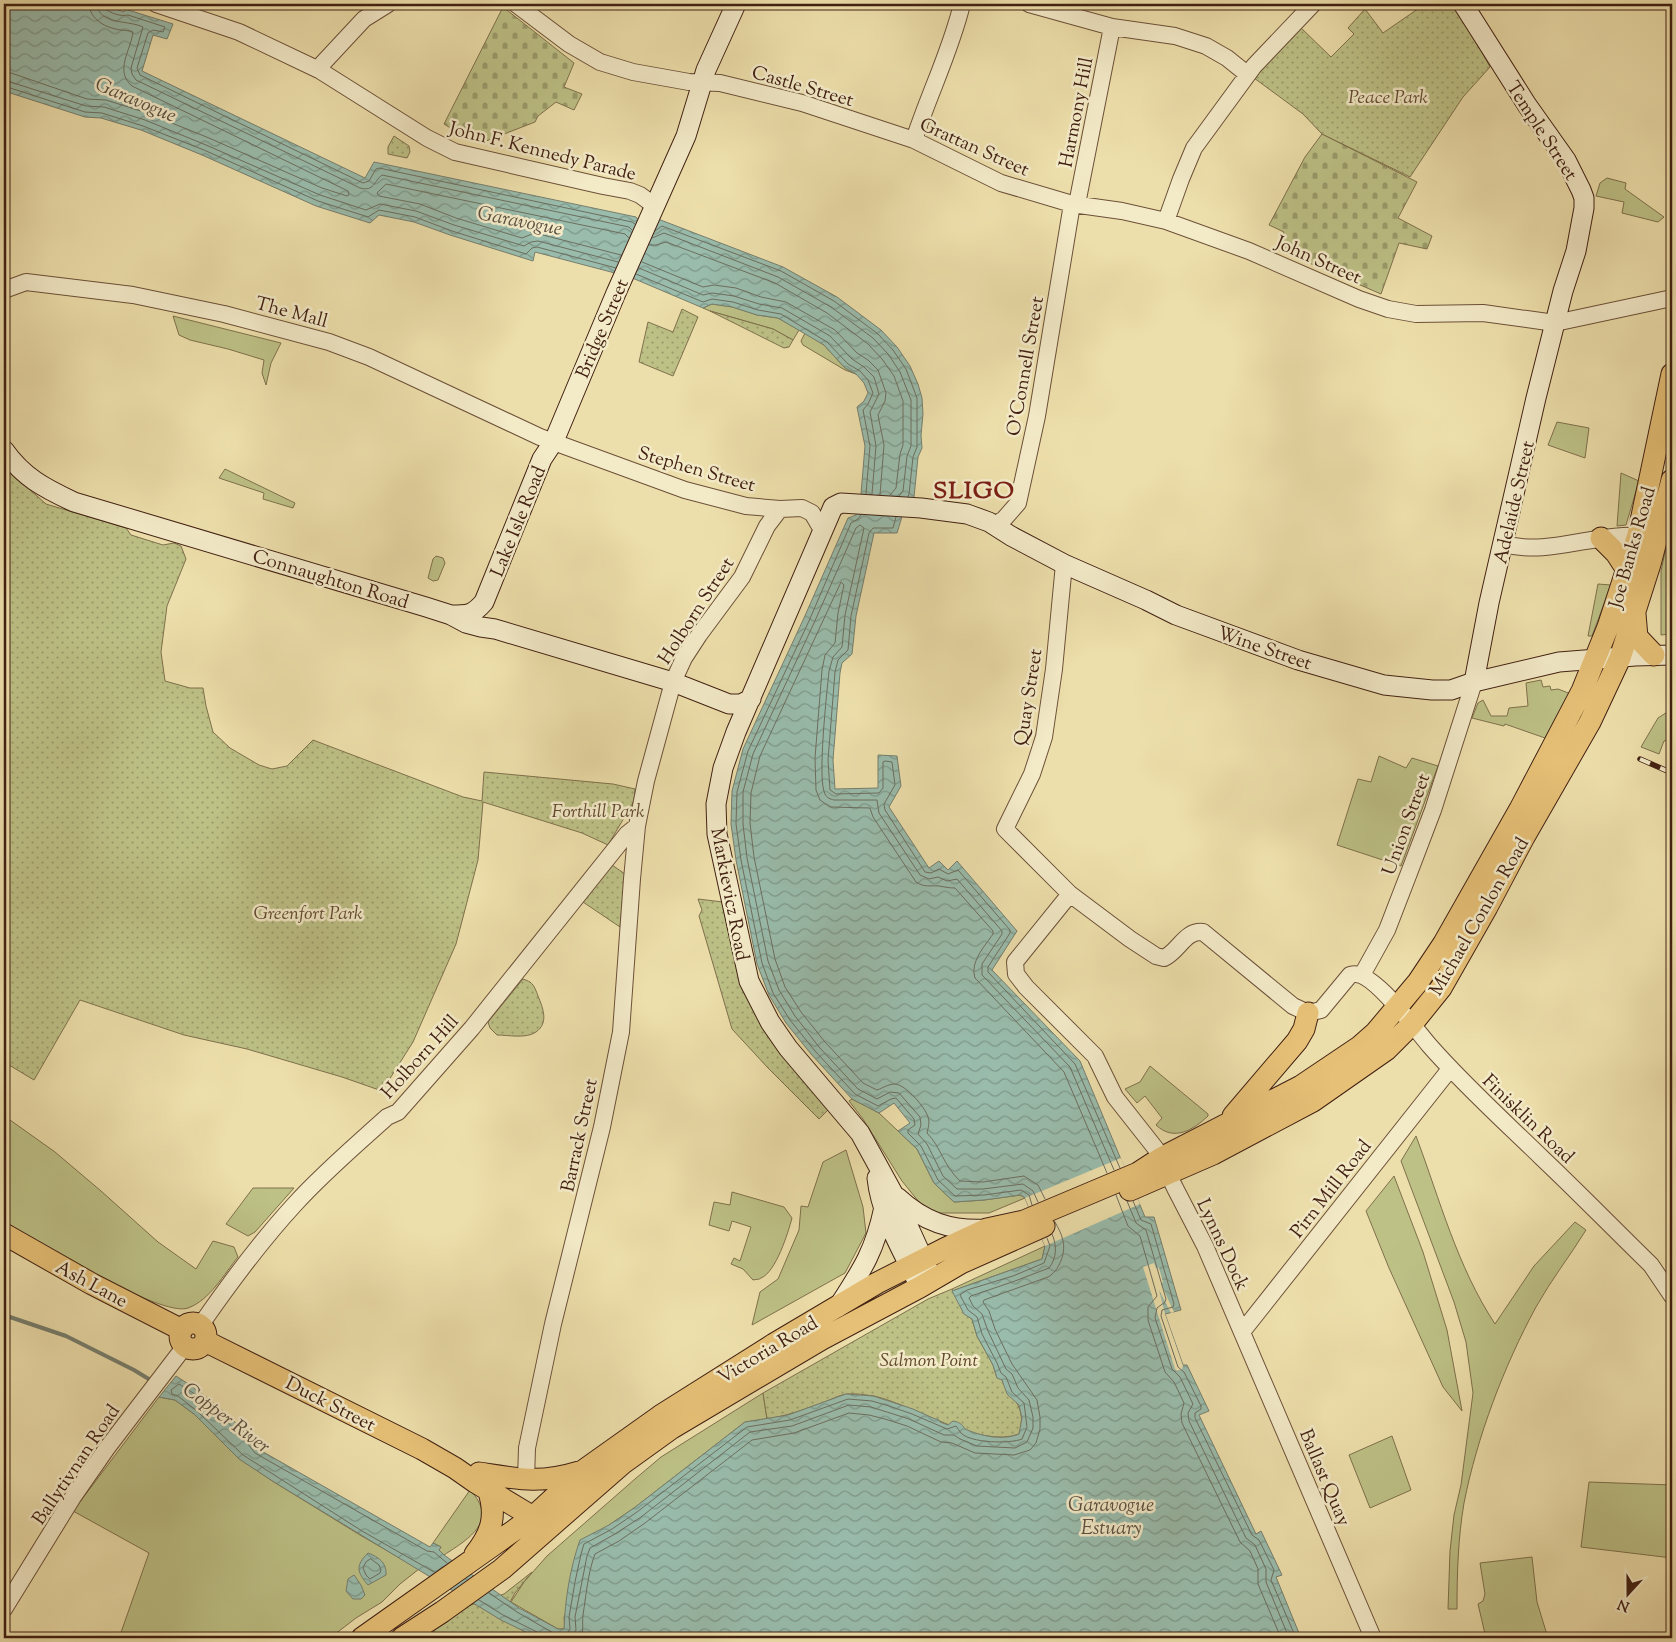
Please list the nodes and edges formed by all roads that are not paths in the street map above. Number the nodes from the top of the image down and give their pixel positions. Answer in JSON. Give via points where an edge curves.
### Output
{"nodes":[{"id":1,"x":156,"y":4,"type":"edge"},
{"id":2,"x":388,"y":4,"type":"edge"},
{"id":3,"x":516,"y":4,"type":"edge"},
{"id":4,"x":736,"y":4,"type":"edge"},
{"id":5,"x":962,"y":4,"type":"edge"},
{"id":6,"x":1029,"y":4,"type":"edge"},
{"id":7,"x":1313,"y":4,"type":"edge"},
{"id":8,"x":1462,"y":4,"type":"edge"},
{"id":9,"x":1112,"y":28,"type":"junction"},
{"id":10,"x":319,"y":70,"type":"junction"},
{"id":11,"x":1247,"y":74,"type":"junction"},
{"id":12,"x":702,"y":82,"type":"junction"},
{"id":13,"x":891,"y":132,"type":"joint"},
{"id":14,"x":914,"y":140,"type":"junction"},
{"id":15,"x":1075,"y":204,"type":"junction"},
{"id":16,"x":653,"y":210,"type":"junction"},
{"id":17,"x":1166,"y":222,"type":"junction"},
{"id":18,"x":4,"y":290,"type":"edge"},
{"id":19,"x":1672,"y":298,"type":"edge"},
{"id":20,"x":1555,"y":323,"type":"junction"},
{"id":21,"x":1672,"y":374,"type":"edge"},
{"id":22,"x":554,"y":441,"type":"junction"},
{"id":23,"x":4,"y":450,"type":"edge"},
{"id":24,"x":1672,"y":480,"type":"edge"},
{"id":25,"x":780,"y":509,"type":"junction"},
{"id":26,"x":825,"y":524,"type":"junction"},
{"id":27,"x":994,"y":525,"type":"junction"},
{"id":28,"x":1648,"y":536,"type":"junction"},
{"id":29,"x":1601,"y":538,"type":"junction"},
{"id":30,"x":1504,"y":544,"type":"junction"},
{"id":31,"x":1064,"y":564,"type":"junction"},
{"id":32,"x":1627,"y":570,"type":"junction"},
{"id":33,"x":484,"y":602,"type":"junction"},
{"id":34,"x":1635,"y":614,"type":"junction"},
{"id":35,"x":451,"y":615,"type":"junction"},
{"id":36,"x":495,"y":628,"type":"junction"},
{"id":37,"x":1663,"y":655,"type":"edge"},
{"id":38,"x":1595,"y":658,"type":"junction"},
{"id":39,"x":1620,"y":658,"type":"junction"},
{"id":40,"x":673,"y":682,"type":"junction"},
{"id":41,"x":1474,"y":682,"type":"junction"},
{"id":42,"x":751,"y":700,"type":"junction"},
{"id":43,"x":729,"y":704,"type":"junction"},
{"id":44,"x":736,"y":732,"type":"junction"},
{"id":45,"x":637,"y":826,"type":"junction"},
{"id":46,"x":1070,"y":894,"type":"junction"},
{"id":47,"x":1359,"y":974,"type":"junction"},
{"id":48,"x":1397,"y":1006,"type":"junction"},
{"id":49,"x":1308,"y":1013,"type":"junction"},
{"id":50,"x":1412,"y":1024,"type":"junction"},
{"id":51,"x":1450,"y":1069,"type":"junction"},
{"id":52,"x":1227,"y":1124,"type":"junction"},
{"id":53,"x":1165,"y":1166,"type":"junction"},
{"id":54,"x":889,"y":1201,"type":"junction"},
{"id":55,"x":1026,"y":1227,"type":"junction"},
{"id":56,"x":987,"y":1229,"type":"junction"},
{"id":57,"x":4,"y":1234,"type":"edge"},
{"id":58,"x":916,"y":1262,"type":"junction"},
{"id":59,"x":926,"y":1283,"type":"junction"},
{"id":60,"x":1672,"y":1296,"type":"edge"},
{"id":61,"x":838,"y":1306,"type":"junction"},
{"id":62,"x":1242,"y":1332,"type":"junction"},
{"id":63,"x":193,"y":1336,"type":"junction"},
{"id":64,"x":526,"y":1448,"type":"junction"},
{"id":65,"x":584,"y":1470,"type":"junction"},
{"id":66,"x":490,"y":1480,"type":"junction"},
{"id":67,"x":526,"y":1480,"type":"junction"},
{"id":68,"x":546,"y":1519,"type":"junction"},
{"id":69,"x":467,"y":1564,"type":"junction"},
{"id":70,"x":4,"y":1610,"type":"edge"},
{"id":71,"x":400,"y":1630,"type":"edge"},
{"id":72,"x":362,"y":1638,"type":"edge"},
{"id":73,"x":1373,"y":1638,"type":"edge"}],
"edges":[{"from":1,"to":10,"type":"street","name":"John F. Kennedy Parade","via":[[239,32]]},
{"from":2,"to":10,"type":"street","via":[[364,19]]},
{"from":3,"to":12,"type":"street","name":"Castle Street","via":[[569,44],[600,62],[633,72]]},
{"from":4,"to":12,"type":"main road","name":"Bridge Street"},
{"from":5,"to":14,"type":"street"},
{"from":6,"to":9,"type":"street"},
{"from":7,"to":11,"type":"street"},
{"from":8,"to":20,"type":"main road","name":"Temple Street","via":[[1566,160],[1584,198],[1576,251]]},
{"from":9,"to":11,"type":"street","via":[[1175,36],[1206,46]]},
{"from":9,"to":15,"type":"street","name":"Harmony Hill"},
{"from":10,"to":16,"type":"street","name":"John F. Kennedy Parade","via":[[454,152],[630,191],[640,195]]},
{"from":11,"to":17,"type":"street","via":[[1194,148]]},
{"from":12,"to":13,"type":"street","name":"Castle Street","via":[[720,83],[794,101]]},
{"from":12,"to":16,"type":"main road","name":"Bridge Street","via":[[686,136]]},
{"from":13,"to":14,"type":"street","name":"Grattan Street"},
{"from":14,"to":15,"type":"street","name":"Grattan Street","via":[[1000,182]]},
{"from":15,"to":17,"type":"street","name":"John Street"},
{"from":15,"to":27,"type":"street","name":"O'Connell Street","via":[[1018,503]]},
{"from":16,"to":22,"type":"main road","name":"Bridge Street"},
{"from":17,"to":20,"type":"street","name":"John Street","via":[[1249,250],[1388,309],[1416,314],[1483,313]]},
{"from":18,"to":22,"type":"street","name":"The Mall","via":[[26,282],[133,295],[224,314],[329,342]]},
{"from":19,"to":20,"type":"street","name":"John Street"},
{"from":20,"to":30,"type":"main road","name":"Adelaide Street"},
{"from":21,"to":28,"type":"highway","name":"Joe Banks Road"},
{"from":22,"to":25,"type":"street","name":"Stephen Street","via":[[679,488],[746,506]]},
{"from":22,"to":33,"type":"main road","name":"Lake Isle Road","via":[[542,459]]},
{"from":23,"to":35,"type":"main road","name":"Connaughton Road","via":[[27,476],[74,502]]},
{"from":24,"to":28,"type":"highway","name":"Joe Banks Road"},
{"from":25,"to":26,"type":"street","name":"Stephen Street","via":[[802,508]]},
{"from":25,"to":40,"type":"street","name":"Holborn Street","via":[[767,526],[742,577],[699,635]]},
{"from":26,"to":27,"type":"main road","name":"Wine Street","via":[[833,507],[841,503],[965,514]]},
{"from":26,"to":42,"type":"main road","name":"Markievicz Road"},
{"from":27,"to":31,"type":"main road","name":"Wine Street"},
{"from":28,"to":29,"type":"street"},
{"from":28,"to":32,"type":"highway","name":"Joe Banks Road"},
{"from":28,"to":34,"type":"highway","name":"Joe Banks Road"},
{"from":29,"to":30,"type":"street","via":[[1537,548]]},
{"from":29,"to":32,"type":"highway"},
{"from":30,"to":41,"type":"main road","name":"Adelaide Street"},
{"from":31,"to":41,"type":"main road","name":"Wine Street","via":[[1228,635],[1377,684],[1451,690]]},
{"from":31,"to":46,"type":"street","name":"Quay Street","via":[[1044,737],[1032,774],[1005,829]]},
{"from":32,"to":38,"type":"highway","name":"Joe Banks Road"},
{"from":33,"to":35,"type":"main road","via":[[476,612]]},
{"from":33,"to":36,"type":"main road","via":[[487,616]]},
{"from":34,"to":37,"type":"highway","via":[[1637,637]]},
{"from":34,"to":39,"type":"highway","name":"Joe Banks Road"},
{"from":35,"to":36,"type":"main road","name":"Connaughton Road","via":[[481,628]]},
{"from":36,"to":40,"type":"main road","name":"Connaughton Road"},
{"from":37,"to":39,"type":"main road","name":"Wine Street"},
{"from":38,"to":39,"type":"main road","name":"Wine Street"},
{"from":38,"to":41,"type":"main road","name":"Wine Street","via":[[1559,662]]},
{"from":38,"to":48,"type":"highway","name":"Michael Conlon Road","via":[[1561,732],[1462,913],[1431,964]]},
{"from":39,"to":50,"type":"highway","name":"Michael Conlon Road","via":[[1590,722],[1441,988]]},
{"from":40,"to":43,"type":"main road","name":"Connaughton Road"},
{"from":40,"to":45,"type":"street","name":"Holborn Street"},
{"from":41,"to":47,"type":"street","name":"Union Street","via":[[1432,810],[1387,930]]},
{"from":42,"to":43,"type":"main road"},
{"from":42,"to":44,"type":"main road","name":"Markievicz Road"},
{"from":43,"to":44,"type":"main road","via":[[735,715]]},
{"from":44,"to":54,"type":"main road","name":"Markievicz Road","via":[[723,768],[716,804],[717,834],[749,981],[788,1048],[860,1133],[875,1162],[877,1184]]},
{"from":45,"to":63,"type":"street","name":"Holborn Hill","via":[[627,834],[472,1028],[414,1095],[295,1203]]},
{"from":45,"to":64,"type":"street","name":"Barrack Street","via":[[620,1032],[602,1128]]},
{"from":46,"to":49,"type":"street","via":[[1156,956],[1164,958],[1170,955],[1188,935],[1195,931],[1203,932],[1293,1006]]},
{"from":46,"to":53,"type":"street","name":"Lynns Dock","via":[[1015,962],[1016,974],[1095,1056],[1115,1097],[1156,1149]]},
{"from":47,"to":48,"type":"street","name":"Finisklin Road"},
{"from":47,"to":49,"type":"street","name":"Union Street","via":[[1350,975],[1321,1010]]},
{"from":48,"to":50,"type":"street","name":"Finisklin Road"},
{"from":48,"to":52,"type":"highway","name":"Michael Conlon Road","via":[[1359,1047],[1301,1086]]},
{"from":49,"to":52,"type":"highway","via":[[1297,1041]]},
{"from":50,"to":51,"type":"street","name":"Finisklin Road"},
{"from":50,"to":53,"type":"highway","name":"Michael Conlon Road","via":[[1386,1050],[1313,1101],[1215,1153]]},
{"from":51,"to":60,"type":"street","name":"Finisklin Road","via":[[1650,1265]]},
{"from":51,"to":62,"type":"street","name":"Pirn Mill Road"},
{"from":52,"to":53,"type":"highway","name":"Michael Conlon Road"},
{"from":53,"to":55,"type":"highway","name":"Michael Conlon Road"},
{"from":53,"to":62,"type":"street","name":"Lynns Dock","via":[[1205,1246]]},
{"from":54,"to":56,"type":"main road","via":[[908,1207],[933,1222],[968,1230]]},
{"from":54,"to":58,"type":"main road","name":"Markievicz Road","via":[[899,1244]]},
{"from":54,"to":61,"type":"main road","via":[[872,1251]]},
{"from":55,"to":56,"type":"highway","name":"Victoria Road"},
{"from":55,"to":59,"type":"highway","name":"Victoria Road"},
{"from":56,"to":58,"type":"highway","name":"Victoria Road"},
{"from":57,"to":63,"type":"highway","name":"Ash Lane"},
{"from":58,"to":59,"type":"main road","name":"Markievicz Road"},
{"from":58,"to":61,"type":"highway","name":"Victoria Road"},
{"from":59,"to":68,"type":"highway","name":"Victoria Road","via":[[822,1339],[672,1428]]},
{"from":61,"to":65,"type":"highway","name":"Victoria Road","via":[[707,1385]]},
{"from":62,"to":73,"type":"street","name":"Ballast Quay"},
{"from":63,"to":66,"type":"highway","name":"Duck Street","via":[[294,1384],[455,1468]]},
{"from":63,"to":70,"type":"street","name":"Ballytivnan Road","via":[[73,1497]]},
{"from":64,"to":66,"type":"street","name":"Barrack Street","via":[[517,1465]]},
{"from":64,"to":67,"type":"street","name":"Barrack Street"},
{"from":65,"to":67,"type":"highway"},
{"from":65,"to":68,"type":"highway","name":"Victoria Road"},
{"from":66,"to":67,"type":"highway"},
{"from":66,"to":68,"type":"highway","name":"Duck Street"},
{"from":66,"to":69,"type":"highway","via":[[492,1524],[484,1543]]},
{"from":68,"to":69,"type":"highway"},
{"from":68,"to":71,"type":"highway","via":[[502,1569]]},
{"from":69,"to":71,"type":"highway"},
{"from":71,"to":72,"type":"highway"}]}
